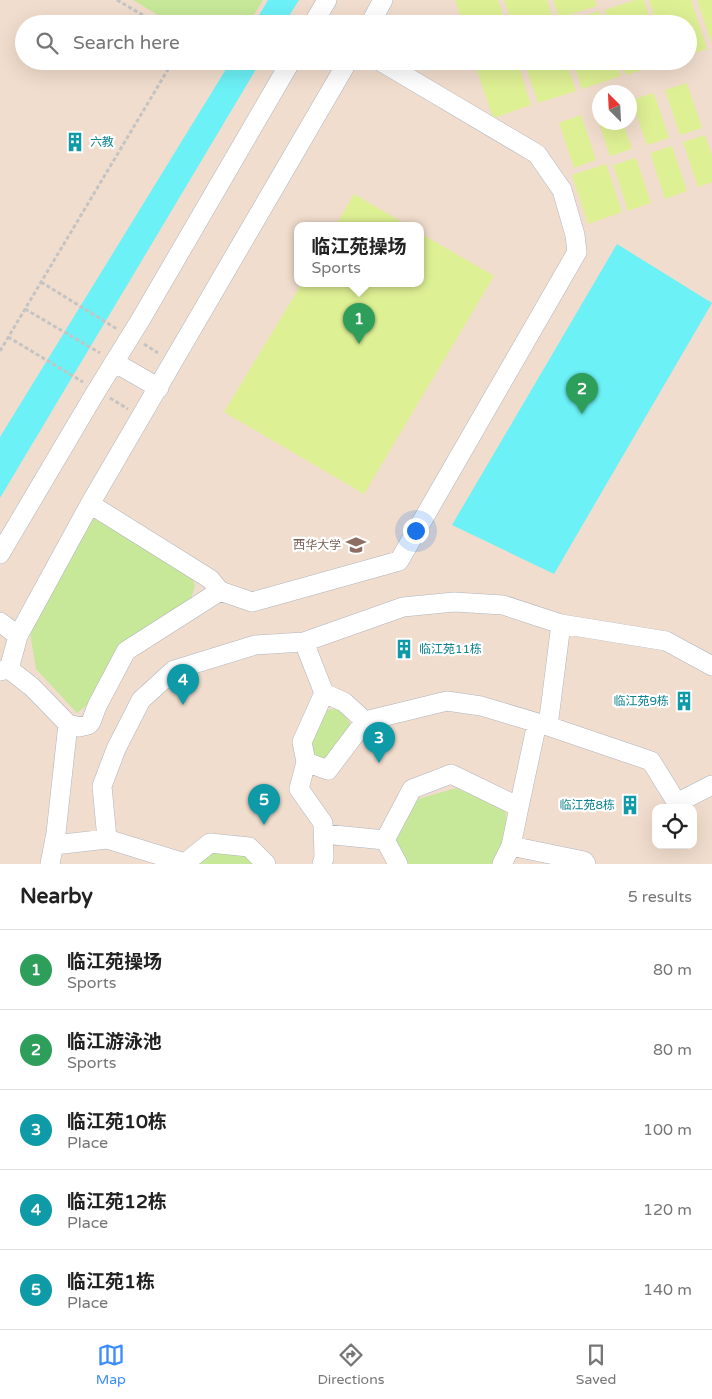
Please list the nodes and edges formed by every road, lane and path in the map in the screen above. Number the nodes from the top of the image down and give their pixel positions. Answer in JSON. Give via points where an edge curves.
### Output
{"nodes":[{"id":1,"x":117,"y":0,"type":"edge"},
{"id":2,"x":327,"y":0,"type":"edge"},
{"id":3,"x":380,"y":1,"type":"edge"},
{"id":4,"x":143,"y":15,"type":"edge"},
{"id":5,"x":318,"y":15,"type":"edge"},
{"id":6,"x":374,"y":15,"type":"edge"},
{"id":7,"x":168,"y":70,"type":"edge"},
{"id":8,"x":286,"y":70,"type":"edge"},
{"id":9,"x":343,"y":70,"type":"edge"},
{"id":10,"x":395,"y":70,"type":"edge"},
{"id":11,"x":41,"y":282,"type":"junction"},
{"id":12,"x":25,"y":309,"type":"junction"},
{"id":13,"x":113,"y":326,"type":"dead end"},
{"id":14,"x":8,"y":338,"type":"junction"},
{"id":15,"x":0,"y":351,"type":"edge"},
{"id":16,"x":97,"y":352,"type":"dead end"},
{"id":17,"x":114,"y":362,"type":"junction"},
{"id":18,"x":79,"y":380,"type":"dead end"},
{"id":19,"x":159,"y":388,"type":"junction"},
{"id":20,"x":90,"y":504,"type":"junction"},
{"id":21,"x":0,"y":554,"type":"edge"},
{"id":22,"x":220,"y":591,"type":"junction"},
{"id":23,"x":0,"y":622,"type":"edge"},
{"id":24,"x":561,"y":624,"type":"junction"},
{"id":25,"x":18,"y":636,"type":"junction"},
{"id":26,"x":304,"y":642,"type":"junction"},
{"id":27,"x":712,"y":666,"type":"edge"},
{"id":28,"x":4,"y":670,"type":"edge"},
{"id":29,"x":324,"y":693,"type":"junction"},
{"id":30,"x":365,"y":721,"type":"junction"},
{"id":31,"x":68,"y":724,"type":"junction"},
{"id":32,"x":542,"y":724,"type":"junction"},
{"id":33,"x":306,"y":762,"type":"junction"},
{"id":34,"x":712,"y":785,"type":"edge"},
{"id":35,"x":519,"y":807,"type":"junction"},
{"id":36,"x":324,"y":834,"type":"junction"},
{"id":37,"x":107,"y":839,"type":"junction"},
{"id":38,"x":385,"y":840,"type":"junction"},
{"id":39,"x":54,"y":845,"type":"junction"},
{"id":40,"x":511,"y":846,"type":"junction"},
{"id":41,"x":50,"y":864,"type":"edge"},
{"id":42,"x":185,"y":864,"type":"edge"},
{"id":43,"x":266,"y":864,"type":"edge"},
{"id":44,"x":322,"y":864,"type":"edge"},
{"id":45,"x":398,"y":864,"type":"edge"},
{"id":46,"x":502,"y":864,"type":"edge"},
{"id":47,"x":586,"y":864,"type":"edge"}],
"edges":[{"from":1,"to":4,"type":"path"},
{"from":2,"to":5,"type":"street"},
{"from":3,"to":6,"type":"street"},
{"from":7,"to":11,"type":"path"},
{"from":8,"to":17,"type":"street"},
{"from":9,"to":19,"type":"street"},
{"from":10,"to":22,"type":"street","via":[[537,154],[562,190],[577,252],[399,561],[252,602]]},
{"from":11,"to":12,"type":"path"},
{"from":11,"to":13,"type":"path"},
{"from":12,"to":14,"type":"path"},
{"from":12,"to":16,"type":"path"},
{"from":14,"to":15,"type":"path"},
{"from":14,"to":18,"type":"path"},
{"from":17,"to":19,"type":"street"},
{"from":17,"to":21,"type":"street"},
{"from":19,"to":20,"type":"street"},
{"from":20,"to":22,"type":"street","via":[[210,579]]},
{"from":20,"to":25,"type":"street"},
{"from":22,"to":31,"type":"street","via":[[126,651],[91,722],[74,727]]},
{"from":23,"to":25,"type":"street"},
{"from":24,"to":26,"type":"street","via":[[503,605],[454,602],[403,607]]},
{"from":24,"to":27,"type":"street","via":[[666,641]]},
{"from":24,"to":32,"type":"street"},
{"from":25,"to":28,"type":"street"},
{"from":26,"to":29,"type":"street"},
{"from":26,"to":37,"type":"street","via":[[255,644],[174,670],[141,700],[116,749],[102,786]]},
{"from":28,"to":31,"type":"street","via":[[32,687]]},
{"from":29,"to":30,"type":"street","via":[[344,702]]},
{"from":29,"to":33,"type":"street","via":[[302,742]]},
{"from":30,"to":32,"type":"street","via":[[447,701],[481,706]]},
{"from":30,"to":33,"type":"street","via":[[328,770]]},
{"from":31,"to":39,"type":"street"},
{"from":32,"to":34,"type":"street","via":[[651,761],[677,803]]},
{"from":32,"to":35,"type":"street"},
{"from":33,"to":36,"type":"street","via":[[299,790],[323,823]]},
{"from":35,"to":38,"type":"street","via":[[451,774],[412,789]]},
{"from":35,"to":40,"type":"street"},
{"from":36,"to":38,"type":"street"},
{"from":36,"to":44,"type":"street"},
{"from":37,"to":39,"type":"street"},
{"from":37,"to":42,"type":"street"},
{"from":38,"to":45,"type":"street"},
{"from":39,"to":41,"type":"street"},
{"from":40,"to":46,"type":"street"},
{"from":40,"to":47,"type":"street"},
{"from":42,"to":43,"type":"street","via":[[210,843],[249,847]]}]}
